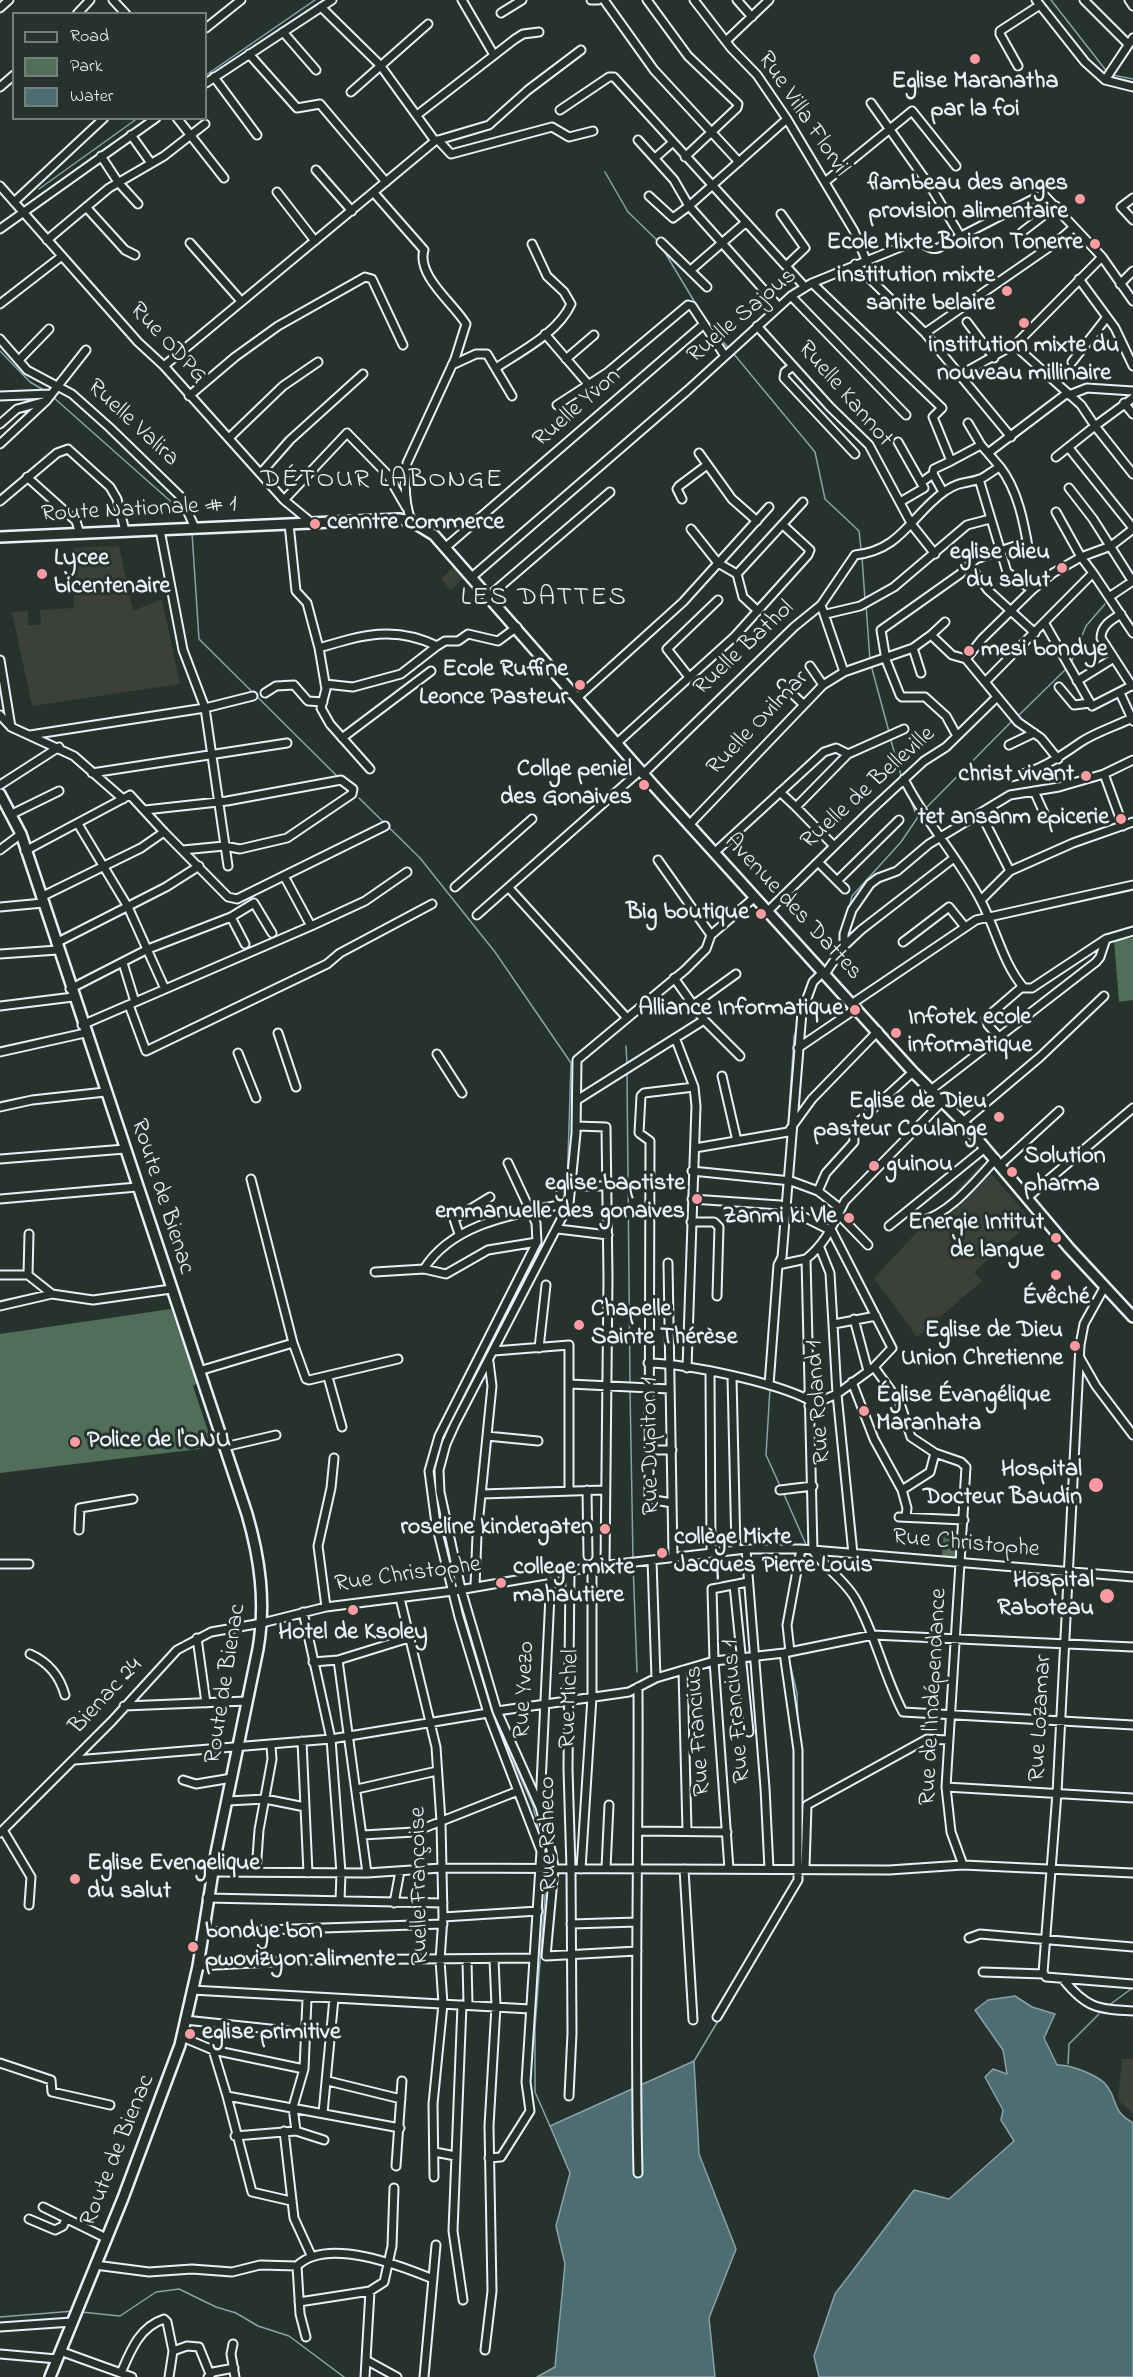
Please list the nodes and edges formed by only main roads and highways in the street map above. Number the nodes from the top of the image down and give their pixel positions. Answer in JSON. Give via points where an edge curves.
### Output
{"nodes":[{"id":1,"x":422,"y":526,"type":"joint"},
{"id":2,"x":0,"y":537,"type":"edge"},
{"id":3,"x":0,"y":794,"type":"edge"},
{"id":4,"x":1133,"y":1317,"type":"edge"},
{"id":5,"x":50,"y":2377,"type":"edge"}],
"edges":[{"from":1,"to":2,"type":"main road","name":"Route Nationale # 1","via":[[411,521],[312,523]]},
{"from":1,"to":4,"type":"main road","name":"Avenue des Dattes","via":[[473,576],[689,825],[963,1122]]},
{"from":3,"to":5,"type":"main road","name":"Route de Bienac","via":[[21,834],[224,1447],[259,1558],[262,1623],[182,2037],[171,2074]]}]}
